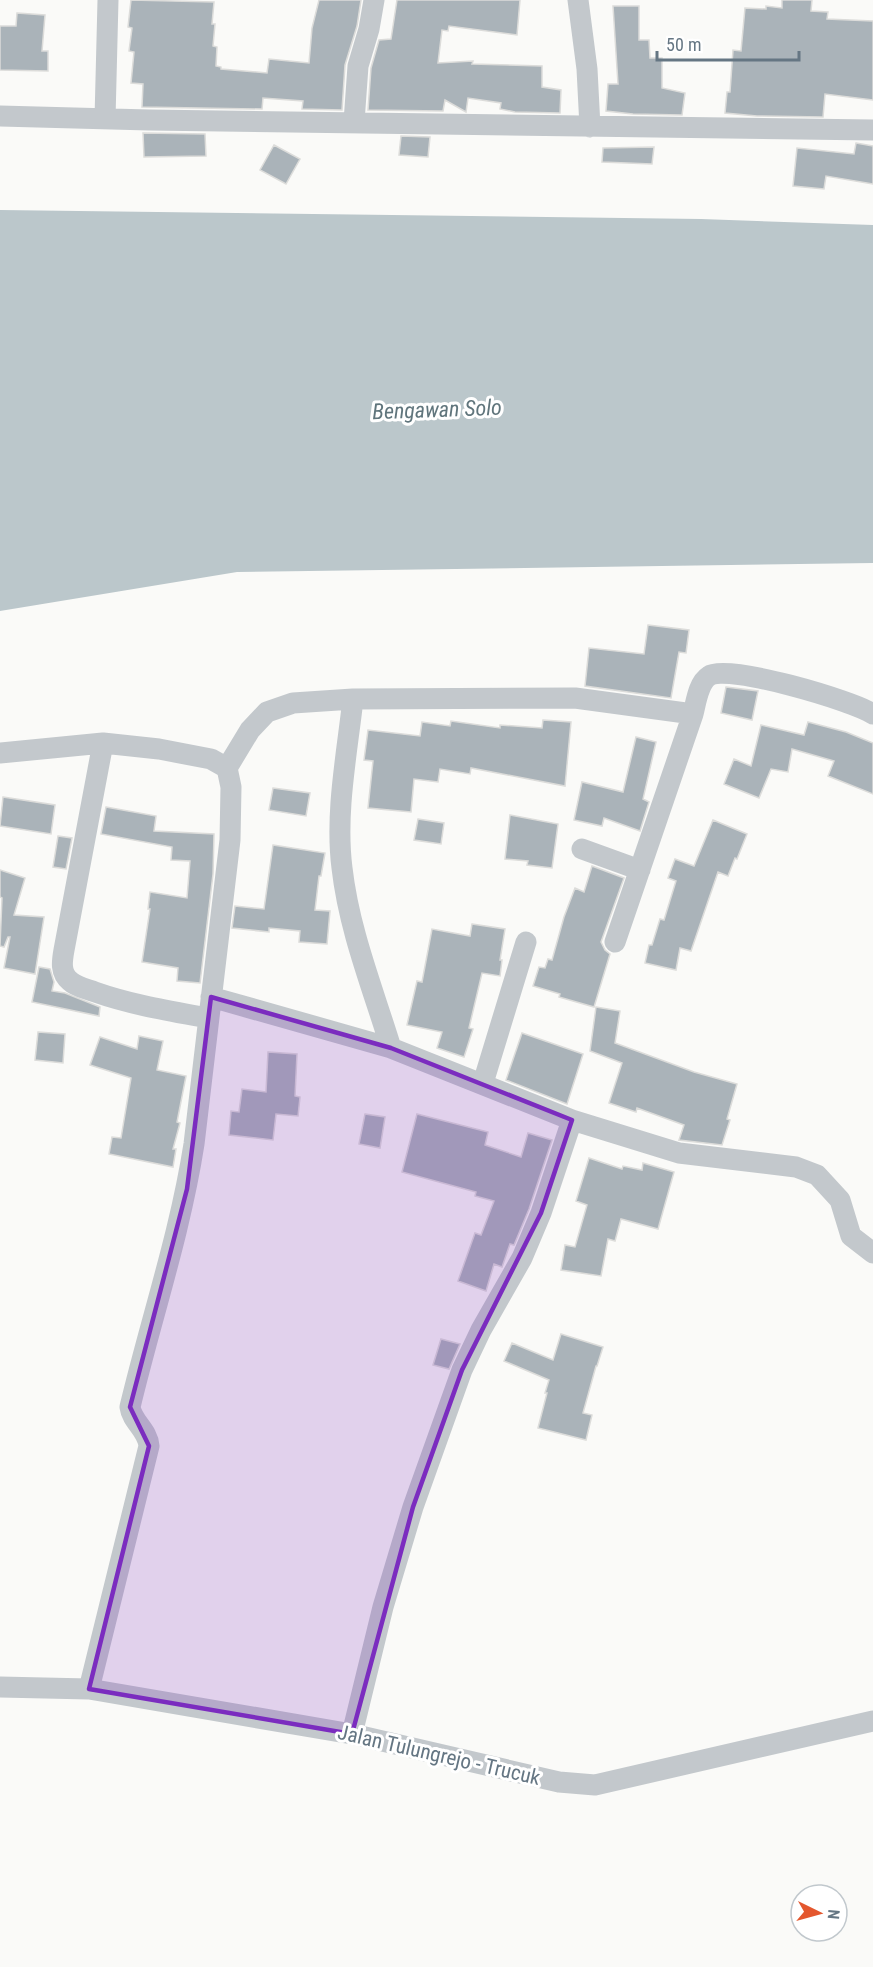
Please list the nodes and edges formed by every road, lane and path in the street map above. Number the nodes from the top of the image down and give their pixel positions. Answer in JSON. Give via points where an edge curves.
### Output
{"nodes":[{"id":1,"x":108,"y":0,"type":"edge"},
{"id":2,"x":374,"y":0,"type":"edge"},
{"id":3,"x":578,"y":0,"type":"edge"},
{"id":4,"x":0,"y":116,"type":"edge"},
{"id":5,"x":105,"y":119,"type":"junction"},
{"id":6,"x":354,"y":122,"type":"junction"},
{"id":7,"x":590,"y":127,"type":"junction"},
{"id":8,"x":873,"y":130,"type":"edge"},
{"id":9,"x":353,"y":699,"type":"junction"},
{"id":10,"x":693,"y":714,"type":"junction"},
{"id":11,"x":873,"y":714,"type":"edge"},
{"id":12,"x":103,"y":743,"type":"junction"},
{"id":13,"x":0,"y":753,"type":"edge"},
{"id":14,"x":227,"y":768,"type":"junction"},
{"id":15,"x":582,"y":849,"type":"dead end"},
{"id":16,"x":640,"y":870,"type":"junction"},
{"id":17,"x":526,"y":942,"type":"dead end"},
{"id":18,"x":615,"y":942,"type":"dead end"},
{"id":19,"x":211,"y":997,"type":"junction"},
{"id":20,"x":208,"y":1018,"type":"junction"},
{"id":21,"x":391,"y":1048,"type":"junction"},
{"id":22,"x":483,"y":1083,"type":"junction"},
{"id":23,"x":572,"y":1120,"type":"junction"},
{"id":24,"x":873,"y":1253,"type":"edge"},
{"id":25,"x":0,"y":1687,"type":"edge"},
{"id":26,"x":89,"y":1689,"type":"junction"},
{"id":27,"x":873,"y":1721,"type":"edge"},
{"id":28,"x":352,"y":1734,"type":"junction"}],
"edges":[{"from":1,"to":5,"type":"street"},
{"from":2,"to":6,"type":"street","via":[[358,66]]},
{"from":3,"to":7,"type":"street"},
{"from":4,"to":5,"type":"street"},
{"from":5,"to":6,"type":"street"},
{"from":6,"to":7,"type":"street"},
{"from":7,"to":8,"type":"street"},
{"from":9,"to":10,"type":"street","via":[[575,698]]},
{"from":9,"to":14,"type":"street","via":[[293,703],[267,712],[250,730]]},
{"from":9,"to":21,"type":"street","via":[[340,819],[341,866],[352,926]]},
{"from":10,"to":11,"type":"street","via":[[701,687],[709,676],[720,672],[816,692],[851,702]]},
{"from":10,"to":16,"type":"street"},
{"from":12,"to":13,"type":"street"},
{"from":12,"to":14,"type":"street","via":[[211,759]]},
{"from":12,"to":20,"type":"street","via":[[64,950],[65,974],[70,981],[103,995]]},
{"from":14,"to":19,"type":"street","via":[[231,787],[230,840]]},
{"from":15,"to":16,"type":"street"},
{"from":16,"to":18,"type":"street"},
{"from":17,"to":22,"type":"street"},
{"from":19,"to":20,"type":"street"},
{"from":19,"to":21,"type":"street"},
{"from":20,"to":26,"type":"street","via":[[187,1190],[130,1407],[146,1433],[148,1446]]},
{"from":21,"to":22,"type":"street"},
{"from":22,"to":23,"type":"street"},
{"from":23,"to":24,"type":"street","via":[[679,1153],[796,1167],[818,1175],[840,1200],[851,1236]]},
{"from":23,"to":28,"type":"street","via":[[541,1213],[522,1258],[462,1370],[425,1473],[398,1552]]},
{"from":25,"to":26,"type":"street","name":"Jalan Tulungrejo - Trucuk"},
{"from":26,"to":28,"type":"street","name":"Jalan Tulungrejo - Trucuk"},
{"from":27,"to":28,"type":"street","name":"Jalan Tulungrejo - Trucuk","via":[[595,1785],[559,1782]]}]}
